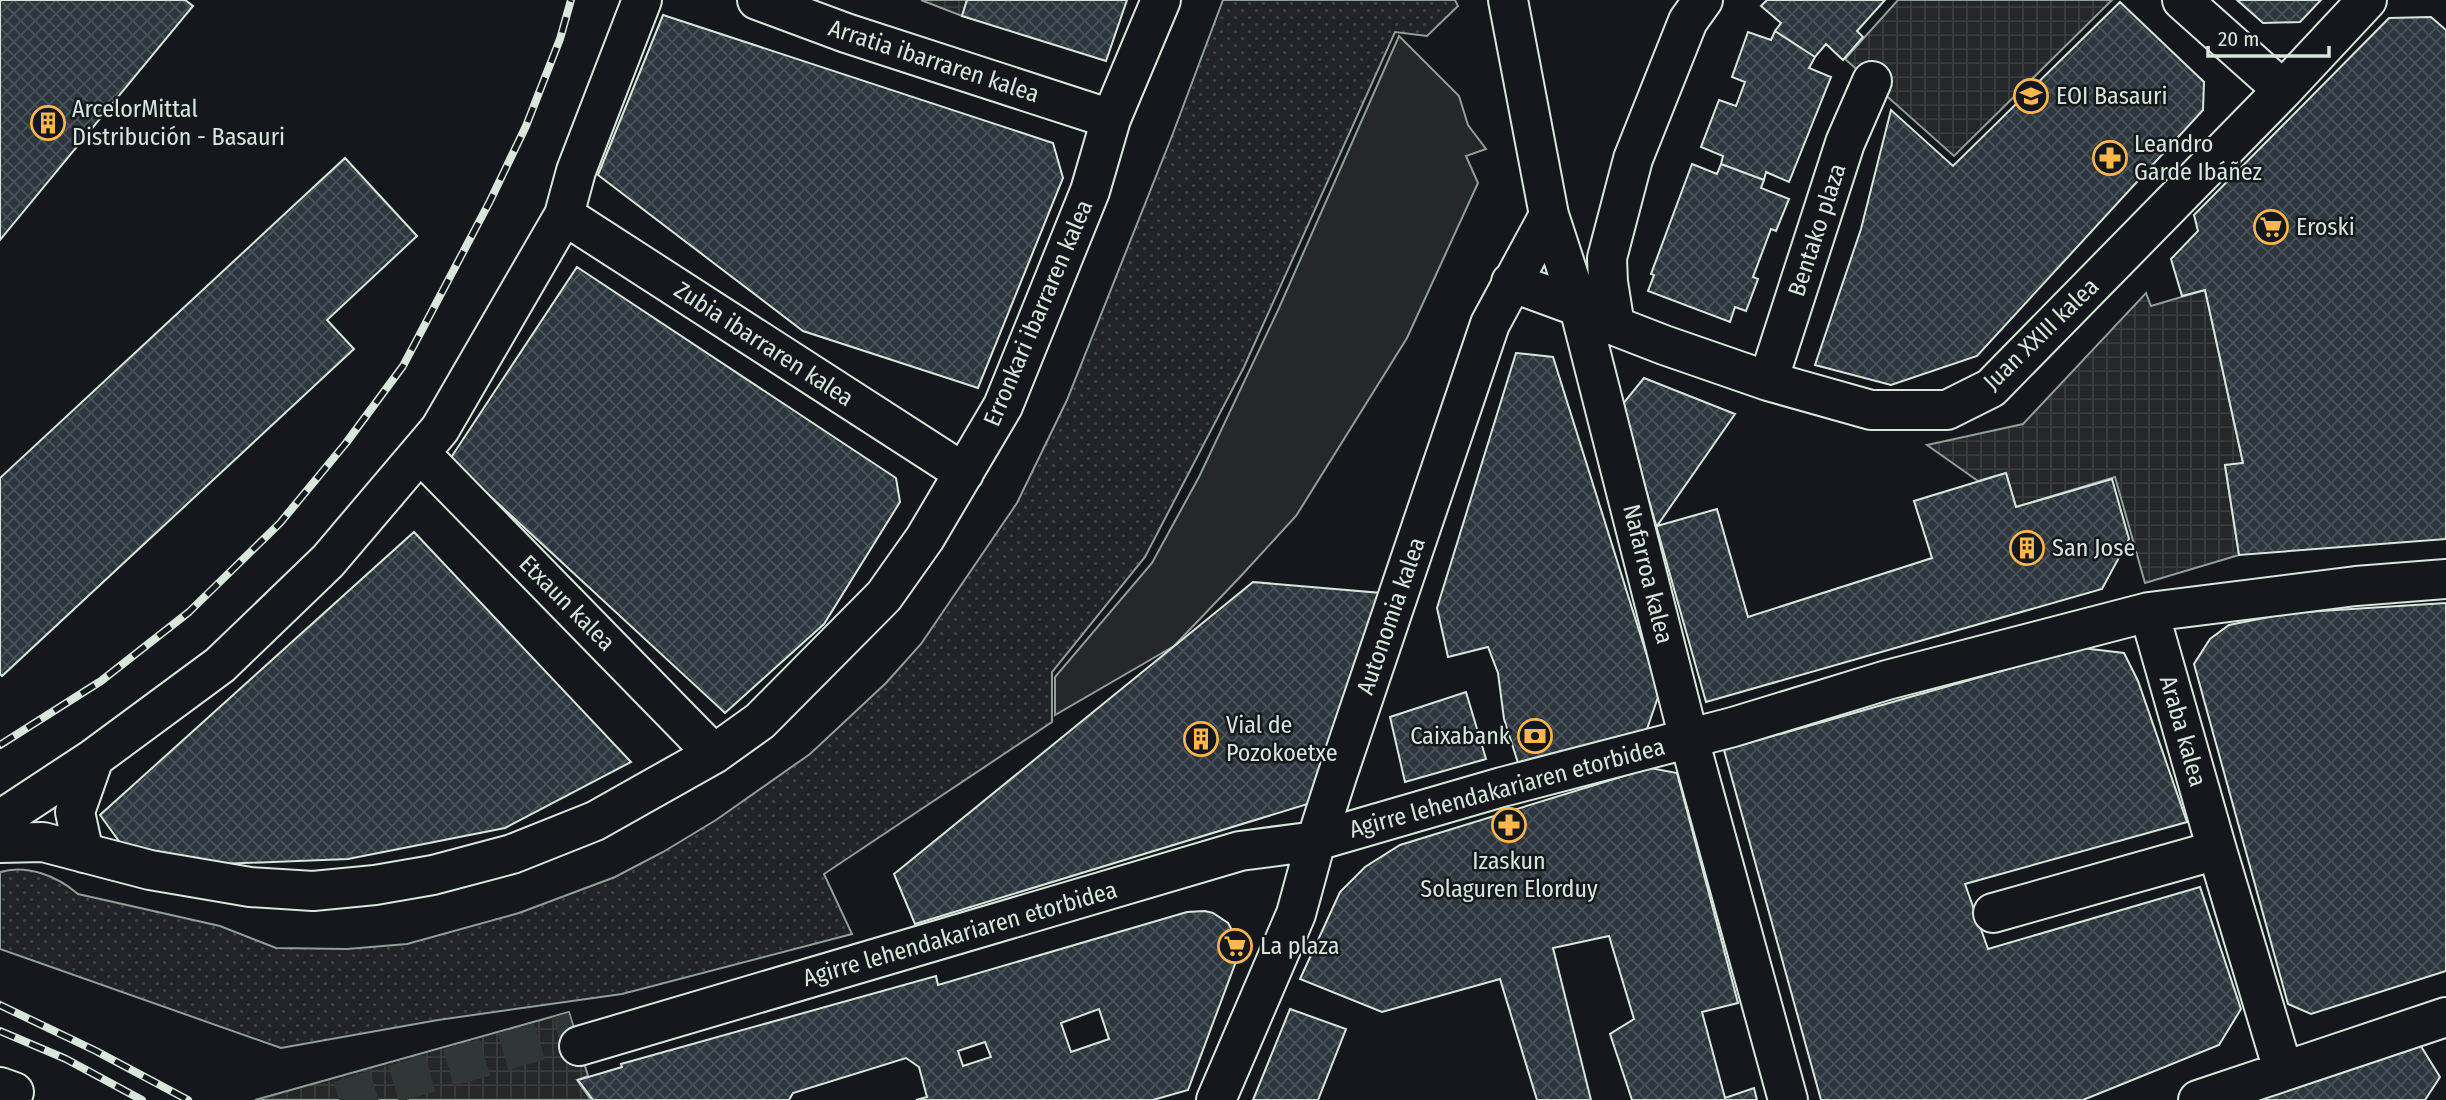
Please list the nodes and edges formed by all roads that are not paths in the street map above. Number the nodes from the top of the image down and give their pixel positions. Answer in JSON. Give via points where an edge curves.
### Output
{"nodes":[{"id":1,"x":642,"y":0,"type":"edge"},
{"id":2,"x":757,"y":0,"type":"edge"},
{"id":3,"x":1161,"y":0,"type":"edge"},
{"id":4,"x":1508,"y":0,"type":"edge"},
{"id":5,"x":1517,"y":0,"type":"edge"},
{"id":6,"x":1703,"y":0,"type":"edge"},
{"id":7,"x":2182,"y":0,"type":"edge"},
{"id":8,"x":2367,"y":0,"type":"edge"},
{"id":9,"x":1518,"y":46,"type":"junction"},
{"id":10,"x":1872,"y":81,"type":"dead end"},
{"id":11,"x":2283,"y":90,"type":"junction"},
{"id":12,"x":1111,"y":119,"type":"junction"},
{"id":13,"x":564,"y":215,"type":"junction"},
{"id":14,"x":1549,"y":215,"type":"junction"},
{"id":15,"x":1607,"y":258,"type":"junction"},
{"id":16,"x":1566,"y":268,"type":"junction"},
{"id":17,"x":1511,"y":282,"type":"junction"},
{"id":18,"x":1579,"y":307,"type":"junction"},
{"id":19,"x":1615,"y":326,"type":"junction"},
{"id":20,"x":1592,"y":360,"type":"junction"},
{"id":21,"x":1768,"y":381,"type":"junction"},
{"id":22,"x":419,"y":453,"type":"junction"},
{"id":23,"x":964,"y":473,"type":"junction"},
{"id":24,"x":2446,"y":579,"type":"edge"},
{"id":25,"x":2149,"y":612,"type":"junction"},
{"id":26,"x":1689,"y":738,"type":"junction"},
{"id":27,"x":714,"y":754,"type":"junction"},
{"id":28,"x":93,"y":758,"type":"junction"},
{"id":29,"x":0,"y":820,"type":"edge"},
{"id":30,"x":1316,"y":841,"type":"junction"},
{"id":31,"x":0,"y":843,"type":"edge"},
{"id":32,"x":2217,"y":850,"type":"junction"},
{"id":33,"x":84,"y":853,"type":"junction"},
{"id":34,"x":1993,"y":913,"type":"dead end"},
{"id":35,"x":2446,"y":1017,"type":"edge"},
{"id":36,"x":579,"y":1046,"type":"tunnel mouth"},
{"id":37,"x":2283,"y":1070,"type":"junction"},
{"id":38,"x":1216,"y":1100,"type":"edge"},
{"id":39,"x":1788,"y":1100,"type":"edge"},
{"id":40,"x":2198,"y":1100,"type":"edge"}],
"edges":[{"from":1,"to":13,"type":"street","via":[[576,171]]},
{"from":2,"to":12,"type":"street","name":"Arratia ibarraren kalea"},
{"from":3,"to":12,"type":"street","name":"Erronkari ibarraren kalea"},
{"from":4,"to":9,"type":"street","name":"Nafarroa kalea"},
{"from":5,"to":9,"type":"street","name":"Nafarroa kalea"},
{"from":6,"to":15,"type":"street","via":[[1688,21],[1633,159]]},
{"from":7,"to":11,"type":"street"},
{"from":8,"to":11,"type":"street","name":"Juan XXIII kalea"},
{"from":9,"to":14,"type":"street","name":"Nafarroa kalea"},
{"from":10,"to":21,"type":"street","name":"Bentako plaza","via":[[1845,143]]},
{"from":11,"to":21,"type":"street","name":"Juan XXIII kalea","via":[[1991,388],[1947,410],[1871,410]]},
{"from":12,"to":23,"type":"street","name":"Erronkari ibarraren kalea","via":[[1090,191],[1003,406]]},
{"from":13,"to":22,"type":"street","via":[[440,429]]},
{"from":13,"to":23,"type":"street","name":"Zubia ibarraren kalea"},
{"from":14,"to":16,"type":"street","name":"Nafarroa kalea"},
{"from":14,"to":17,"type":"street","name":"Autonomia kalea"},
{"from":15,"to":16,"type":"street"},
{"from":15,"to":19,"type":"street"},
{"from":16,"to":18,"type":"street","name":"Nafarroa kalea"},
{"from":17,"to":18,"type":"street","name":"Juan XXIII kalea"},
{"from":17,"to":30,"type":"street","name":"Autonomia kalea","via":[[1490,324]]},
{"from":18,"to":19,"type":"street","name":"Juan XXIII kalea"},
{"from":18,"to":20,"type":"street","name":"Nafarroa kalea"},
{"from":19,"to":20,"type":"street"},
{"from":19,"to":21,"type":"street","name":"Juan XXIII kalea"},
{"from":20,"to":26,"type":"street","name":"Nafarroa kalea"},
{"from":22,"to":27,"type":"street","name":"Etxaun kalea"},
{"from":22,"to":28,"type":"street","via":[[328,561],[220,665]]},
{"from":23,"to":27,"type":"street","name":"Erronkari ibarraren kalea","via":[[884,596],[760,721]]},
{"from":24,"to":25,"type":"street","name":"Agirre lehendakariaren etorbidea"},
{"from":25,"to":26,"type":"street","name":"Agirre lehendakariaren etorbidea","via":[[1887,680]]},
{"from":25,"to":32,"type":"street","name":"Araba kalea"},
{"from":26,"to":30,"type":"street","name":"Agirre lehendakariaren etorbidea"},
{"from":26,"to":39,"type":"street","name":"Nafarroa kalea"},
{"from":27,"to":33,"type":"street","name":"Erronkari ibarraren kalea","via":[[595,821],[513,854],[375,885],[313,891],[250,887]]},
{"from":28,"to":29,"type":"street"},
{"from":28,"to":33,"type":"street","via":[[75,812]]},
{"from":30,"to":36,"type":"street","name":"Agirre lehendakariaren etorbidea","via":[[1240,851]]},
{"from":30,"to":38,"type":"street","name":"Autonomia kalea","via":[[1296,914]]},
{"from":31,"to":33,"type":"street","name":"Erronkari ibarraren kalea","via":[[43,842]]},
{"from":32,"to":34,"type":"street"},
{"from":32,"to":37,"type":"street","name":"Araba kalea"},
{"from":35,"to":37,"type":"street"},
{"from":37,"to":40,"type":"street"}]}
